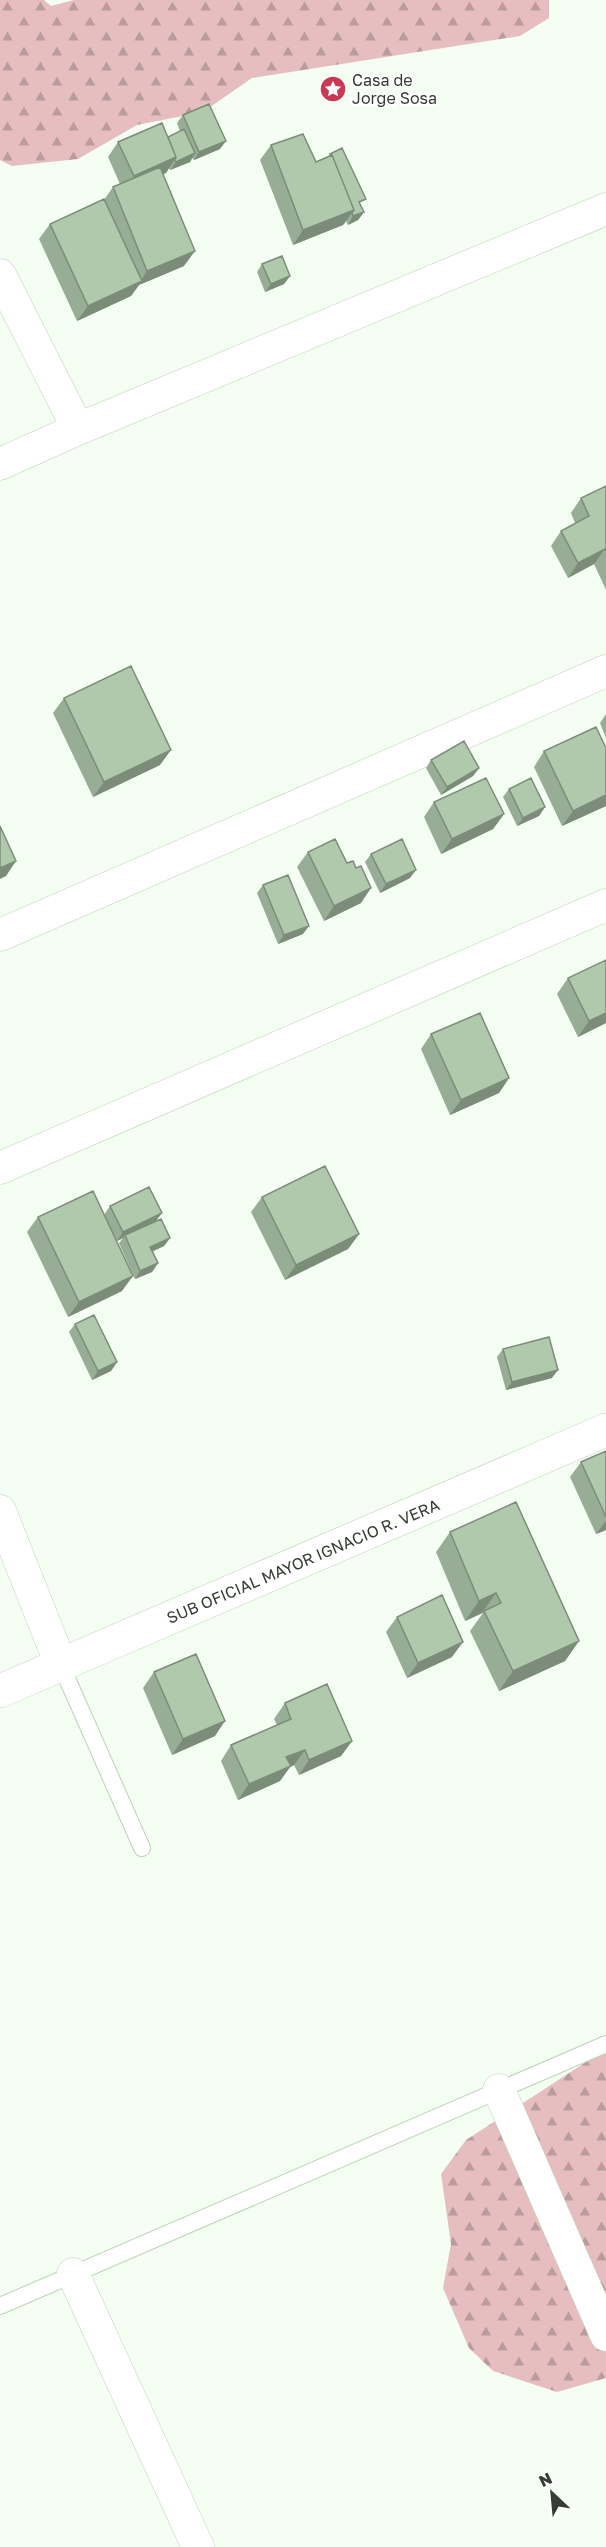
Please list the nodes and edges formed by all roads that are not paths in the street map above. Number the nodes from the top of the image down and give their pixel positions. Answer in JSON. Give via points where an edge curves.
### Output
{"nodes":[{"id":1,"x":606,"y":209,"type":"edge"},
{"id":2,"x":0,"y":275,"type":"edge"},
{"id":3,"x":78,"y":429,"type":"junction"},
{"id":4,"x":0,"y":464,"type":"edge"},
{"id":5,"x":606,"y":671,"type":"edge"},
{"id":6,"x":606,"y":905,"type":"edge"},
{"id":7,"x":0,"y":935,"type":"edge"},
{"id":8,"x":0,"y":1168,"type":"edge"},
{"id":9,"x":606,"y":1430,"type":"edge"},
{"id":10,"x":0,"y":1512,"type":"edge"},
{"id":11,"x":61,"y":1665,"type":"junction"},
{"id":12,"x":0,"y":1691,"type":"edge"},
{"id":13,"x":142,"y":1848,"type":"dead end"},
{"id":14,"x":606,"y":2044,"type":"edge"},
{"id":15,"x":499,"y":2091,"type":"junction"},
{"id":16,"x":73,"y":2274,"type":"junction"},
{"id":17,"x":0,"y":2306,"type":"edge"},
{"id":18,"x":606,"y":2335,"type":"edge"},
{"id":19,"x":198,"y":2547,"type":"edge"}],
"edges":[{"from":1,"to":3,"type":"street"},
{"from":2,"to":3,"type":"street"},
{"from":3,"to":4,"type":"street"},
{"from":5,"to":7,"type":"street"},
{"from":6,"to":8,"type":"street"},
{"from":9,"to":11,"type":"street","name":"SUB OFICIAL MAYOR IGNACIO R. VERA"},
{"from":10,"to":11,"type":"street"},
{"from":11,"to":12,"type":"street","name":"SUB OFICIAL MAYOR IGNACIO R. VERA"},
{"from":11,"to":13,"type":"lane"},
{"from":14,"to":15,"type":"lane"},
{"from":15,"to":16,"type":"lane"},
{"from":15,"to":18,"type":"street"},
{"from":16,"to":17,"type":"lane"},
{"from":16,"to":19,"type":"street"}]}
